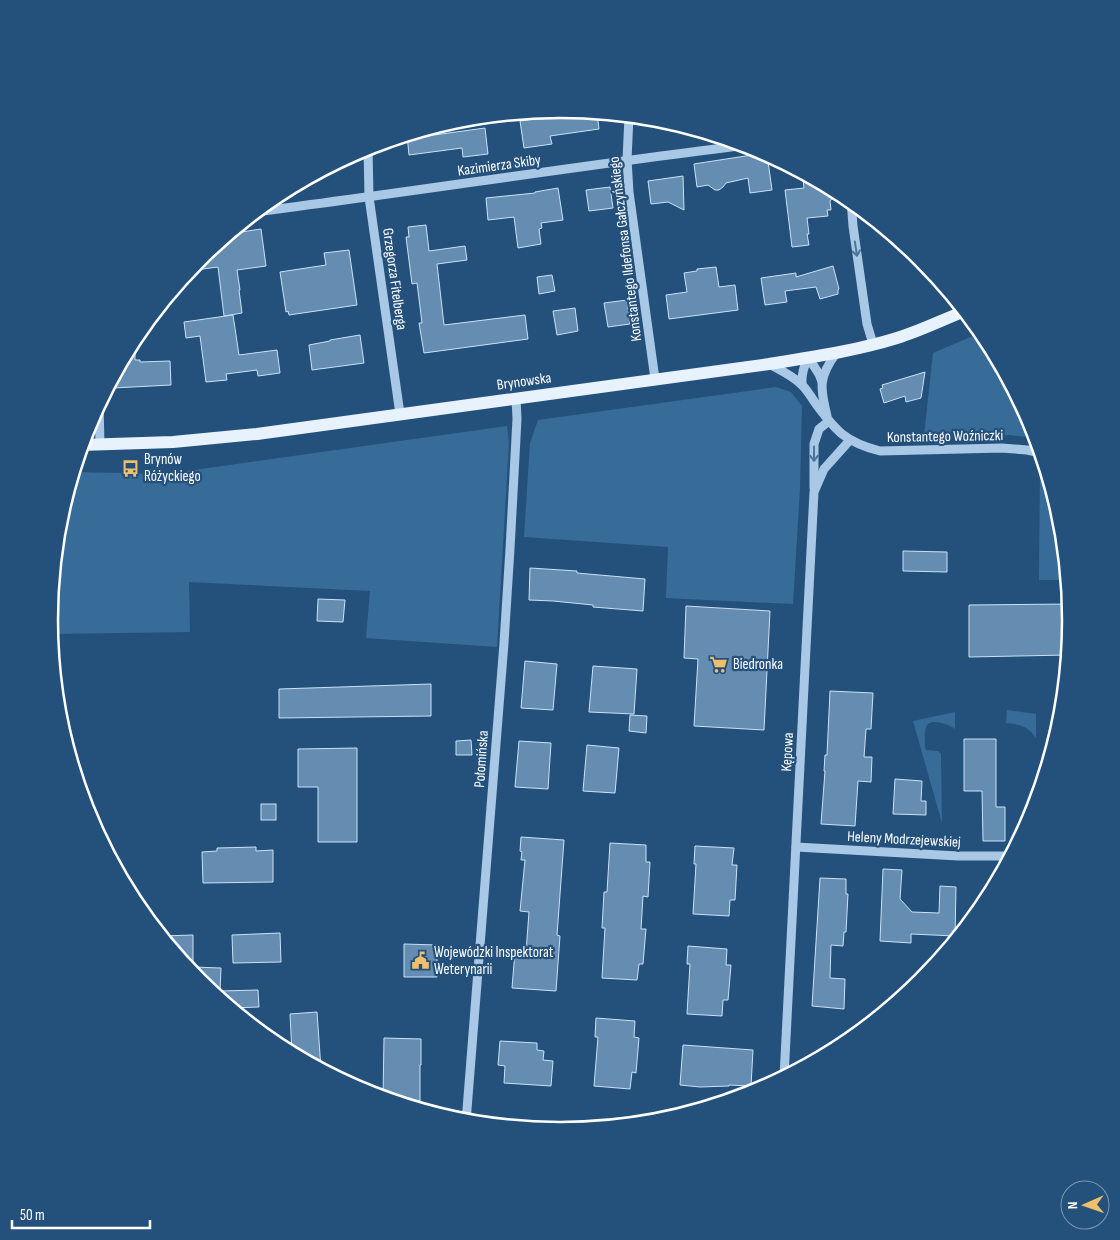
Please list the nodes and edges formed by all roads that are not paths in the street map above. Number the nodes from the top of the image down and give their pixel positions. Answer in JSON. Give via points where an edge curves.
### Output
{"nodes":[{"id":1,"x":629,"y":122,"type":"edge"},
{"id":2,"x":730,"y":147,"type":"edge"},
{"id":3,"x":368,"y":156,"type":"edge"},
{"id":4,"x":626,"y":160,"type":"junction"},
{"id":5,"x":369,"y":197,"type":"junction"},
{"id":6,"x":270,"y":210,"type":"edge"},
{"id":7,"x":852,"y":211,"type":"edge"},
{"id":8,"x":959,"y":314,"type":"edge"},
{"id":9,"x":873,"y":344,"type":"junction"},
{"id":10,"x":837,"y":352,"type":"junction"},
{"id":11,"x":808,"y":358,"type":"junction"},
{"id":12,"x":769,"y":364,"type":"junction"},
{"id":13,"x":655,"y":380,"type":"junction"},
{"id":14,"x":822,"y":382,"type":"junction"},
{"id":15,"x":802,"y":385,"type":"junction"},
{"id":16,"x":516,"y":398,"type":"junction"},
{"id":17,"x":400,"y":414,"type":"junction"},
{"id":18,"x":100,"y":419,"type":"edge"},
{"id":19,"x":829,"y":421,"type":"junction"},
{"id":20,"x":850,"y":440,"type":"junction"},
{"id":21,"x":89,"y":445,"type":"edge"},
{"id":22,"x":100,"y":445,"type":"junction"},
{"id":23,"x":1033,"y":451,"type":"edge"},
{"id":24,"x":814,"y":492,"type":"junction"},
{"id":25,"x":796,"y":847,"type":"junction"},
{"id":26,"x":1003,"y":856,"type":"edge"},
{"id":27,"x":784,"y":1070,"type":"edge"},
{"id":28,"x":467,"y":1114,"type":"edge"}],
"edges":[{"from":1,"to":4,"type":"street","name":"Konstantego Ildefonsa Gałczyńskiego"},
{"from":2,"to":4,"type":"street","name":"Kazimierza Skiby"},
{"from":3,"to":5,"type":"street","name":"Grzegorza Fitelberga"},
{"from":4,"to":5,"type":"street","name":"Kazimierza Skiby"},
{"from":4,"to":13,"type":"street","name":"Konstantego Ildefonsa Gałczyńskiego"},
{"from":5,"to":6,"type":"street","name":"Kazimierza Skiby"},
{"from":5,"to":17,"type":"street","name":"Grzegorza Fitelberga"},
{"from":7,"to":9,"type":"street","one_way":true},
{"from":8,"to":9,"type":"main road","name":"Brynowska"},
{"from":9,"to":10,"type":"main road","name":"Brynowska"},
{"from":10,"to":11,"type":"main road","name":"Brynowska"},
{"from":10,"to":14,"type":"street","via":[[828,364]]},
{"from":11,"to":12,"type":"main road","name":"Brynowska"},
{"from":11,"to":14,"type":"street"},
{"from":11,"to":15,"type":"street","via":[[803,368]]},
{"from":12,"to":13,"type":"main road","name":"Brynowska"},
{"from":12,"to":15,"type":"street","name":"Konstantego Woźniczki"},
{"from":13,"to":16,"type":"main road","name":"Brynowska"},
{"from":14,"to":19,"type":"street"},
{"from":15,"to":19,"type":"street","name":"Konstantego Woźniczki"},
{"from":16,"to":17,"type":"main road","name":"Brynowska"},
{"from":16,"to":28,"type":"street","name":"Połomińska","via":[[509,568]]},
{"from":17,"to":22,"type":"main road","name":"Brynowska","via":[[212,439]]},
{"from":18,"to":22,"type":"street"},
{"from":19,"to":20,"type":"street","name":"Konstantego Woźniczki"},
{"from":19,"to":24,"type":"street","one_way":true,"via":[[819,430],[814,444]]},
{"from":20,"to":23,"type":"street","name":"Konstantego Woźniczki","via":[[880,451],[1002,448]]},
{"from":20,"to":24,"type":"street","name":"Kępowa","via":[[824,469]]},
{"from":21,"to":22,"type":"main road","name":"Brynowska"},
{"from":24,"to":25,"type":"street","name":"Kępowa"},
{"from":25,"to":26,"type":"street","name":"Heleny Modrzejewskiej"},
{"from":25,"to":27,"type":"street","name":"Kępowa"}]}
